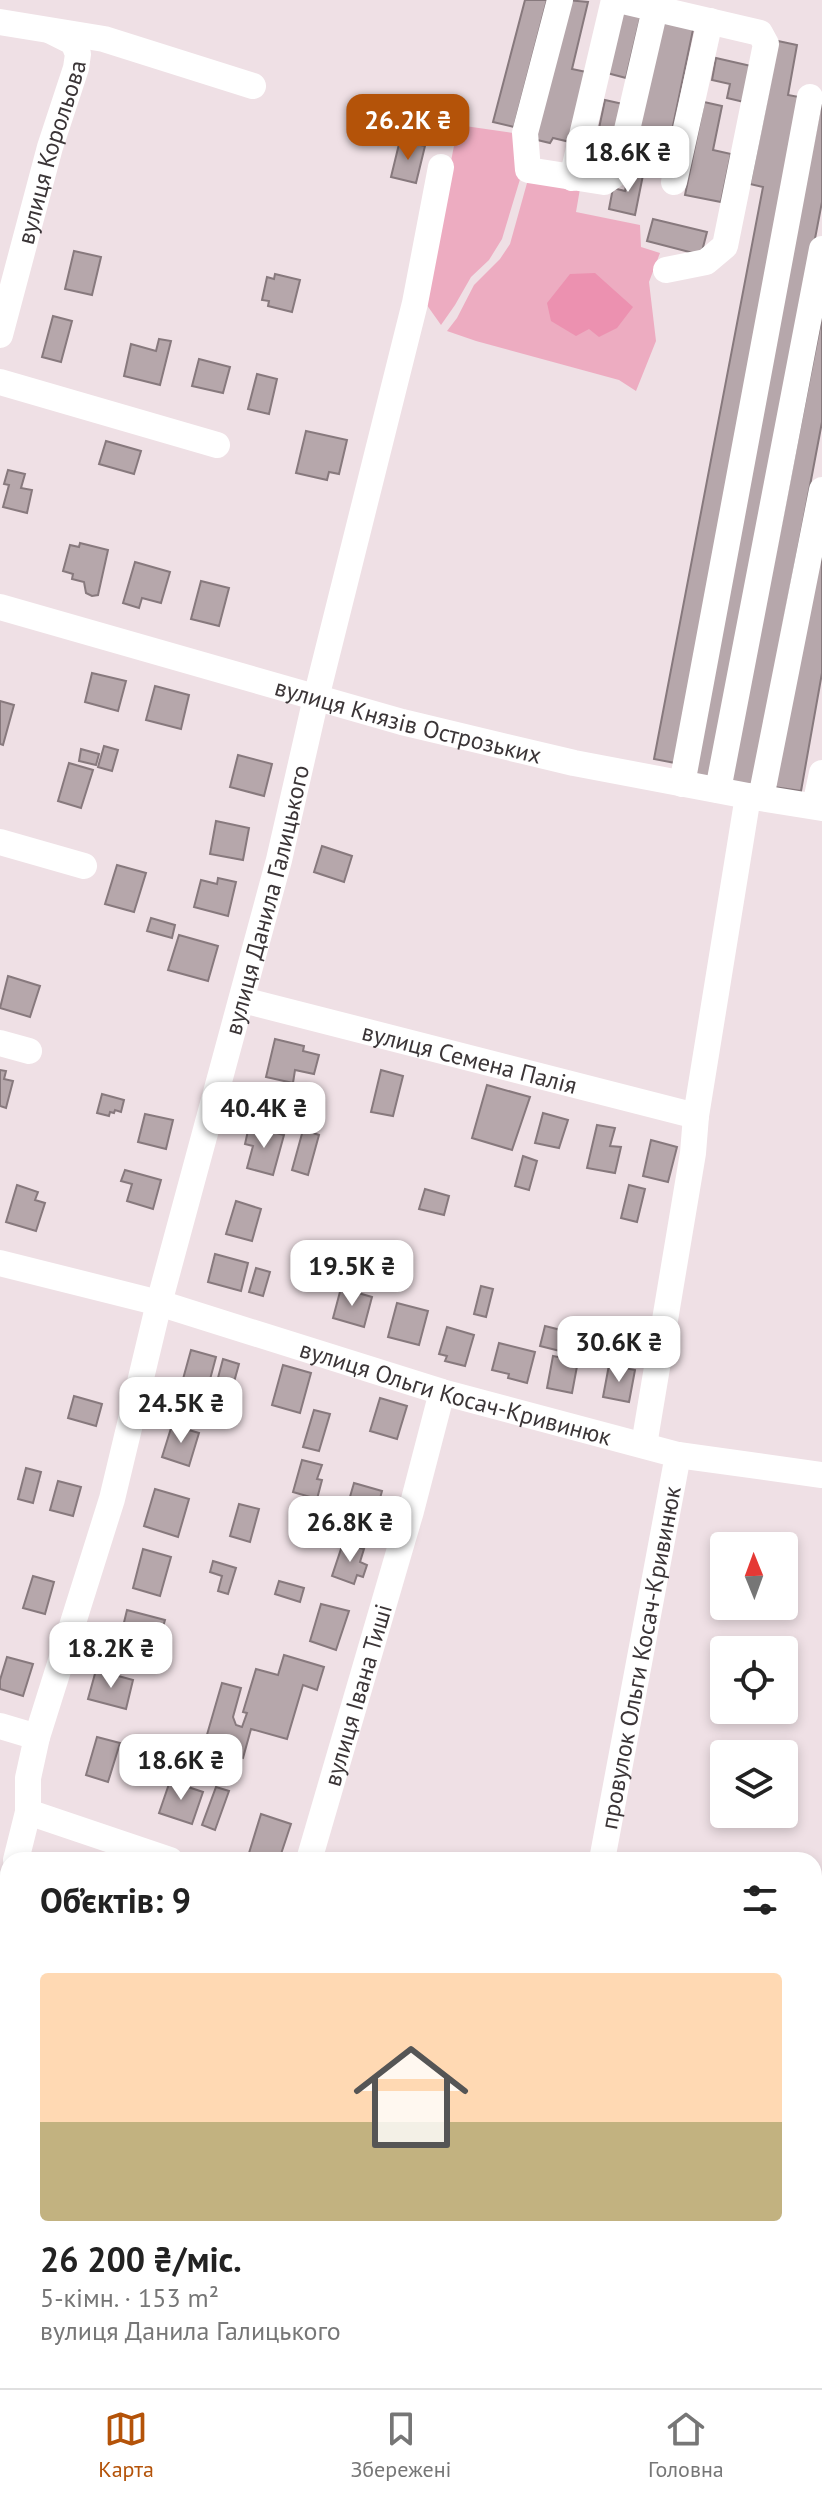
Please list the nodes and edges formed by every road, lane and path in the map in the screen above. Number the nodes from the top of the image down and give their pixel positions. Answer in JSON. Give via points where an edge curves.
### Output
{"nodes":[{"id":1,"x":560,"y":0,"type":"edge"},
{"id":2,"x":617,"y":0,"type":"edge"},
{"id":3,"x":655,"y":9,"type":"junction"},
{"id":4,"x":710,"y":21,"type":"junction"},
{"id":5,"x":0,"y":22,"type":"edge"},
{"id":6,"x":51,"y":31,"type":"junction"},
{"id":7,"x":593,"y":85,"type":"junction"},
{"id":8,"x":253,"y":86,"type":"dead end"},
{"id":9,"x":635,"y":94,"type":"junction"},
{"id":10,"x":810,"y":97,"type":"dead end"},
{"id":11,"x":441,"y":167,"type":"dead end"},
{"id":12,"x":572,"y":178,"type":"junction"},
{"id":13,"x":674,"y":182,"type":"dead end"},
{"id":14,"x":822,"y":249,"type":"edge"},
{"id":15,"x":666,"y":270,"type":"dead end"},
{"id":16,"x":0,"y":335,"type":"edge"},
{"id":17,"x":0,"y":382,"type":"edge"},
{"id":18,"x":217,"y":445,"type":"dead end"},
{"id":19,"x":822,"y":490,"type":"edge"},
{"id":20,"x":0,"y":607,"type":"edge"},
{"id":21,"x":316,"y":698,"type":"junction"},
{"id":22,"x":822,"y":773,"type":"edge"},
{"id":23,"x":682,"y":784,"type":"junction"},
{"id":24,"x":718,"y":790,"type":"junction"},
{"id":25,"x":754,"y":797,"type":"junction"},
{"id":26,"x":819,"y":807,"type":"edge"},
{"id":27,"x":0,"y":842,"type":"edge"},
{"id":28,"x":84,"y":866,"type":"dead end"},
{"id":29,"x":243,"y":1000,"type":"junction"},
{"id":30,"x":0,"y":1043,"type":"edge"},
{"id":31,"x":29,"y":1051,"type":"dead end"},
{"id":32,"x":696,"y":1116,"type":"junction"},
{"id":33,"x":0,"y":1263,"type":"edge"},
{"id":34,"x":159,"y":1303,"type":"junction"},
{"id":35,"x":442,"y":1392,"type":"junction"},
{"id":36,"x":644,"y":1445,"type":"junction"},
{"id":37,"x":678,"y":1455,"type":"junction"},
{"id":38,"x":822,"y":1475,"type":"edge"},
{"id":39,"x":0,"y":1726,"type":"edge"},
{"id":40,"x":37,"y":1737,"type":"junction"},
{"id":41,"x":28,"y":1812,"type":"junction"},
{"id":42,"x":18,"y":1852,"type":"edge"},
{"id":43,"x":146,"y":1852,"type":"edge"},
{"id":44,"x":311,"y":1852,"type":"edge"},
{"id":45,"x":604,"y":1852,"type":"edge"}],
"edges":[{"from":1,"to":12,"type":"street","via":[[525,133],[528,170]]},
{"from":2,"to":3,"type":"street"},
{"from":2,"to":7,"type":"street"},
{"from":3,"to":4,"type":"street"},
{"from":3,"to":9,"type":"street"},
{"from":4,"to":13,"type":"street"},
{"from":4,"to":15,"type":"street","via":[[760,33],[766,44],[725,246],[706,262]]},
{"from":5,"to":6,"type":"street"},
{"from":6,"to":8,"type":"street","via":[[104,39]]},
{"from":6,"to":16,"type":"street","name":"вулиця Корольова","via":[[73,42],[76,68]]},
{"from":7,"to":9,"type":"street"},
{"from":7,"to":12,"type":"street"},
{"from":9,"to":12,"type":"street","via":[[617,173],[604,182]]},
{"from":10,"to":23,"type":"street"},
{"from":11,"to":21,"type":"street","name":"вулиця Данила Галицького","via":[[415,303]]},
{"from":14,"to":24,"type":"street"},
{"from":17,"to":18,"type":"street"},
{"from":19,"to":25,"type":"street"},
{"from":20,"to":21,"type":"street","name":"вулиця Князів Острозьких"},
{"from":21,"to":23,"type":"street","name":"вулиця Князів Острозьких"},
{"from":21,"to":29,"type":"street","name":"вулиця Данила Галицького"},
{"from":22,"to":26,"type":"street"},
{"from":23,"to":24,"type":"street","name":"вулиця Князів Острозьких"},
{"from":24,"to":25,"type":"street","name":"вулиця Князів Острозьких"},
{"from":25,"to":26,"type":"street","name":"вулиця Князів Острозьких"},
{"from":25,"to":32,"type":"street"},
{"from":27,"to":28,"type":"street"},
{"from":29,"to":32,"type":"street","name":"вулиця Семена Палія"},
{"from":29,"to":34,"type":"street","name":"вулиця Данила Галицького"},
{"from":30,"to":31,"type":"street"},
{"from":32,"to":36,"type":"street"},
{"from":33,"to":34,"type":"street","name":"вулиця Ольги Косач-Кривинюк"},
{"from":34,"to":35,"type":"street","name":"вулиця Ольги Косач-Кривинюк"},
{"from":34,"to":40,"type":"street","name":"вулиця Данила Галицького","via":[[112,1499]]},
{"from":35,"to":36,"type":"street","name":"вулиця Ольги Косач-Кривинюк"},
{"from":35,"to":44,"type":"street","name":"вулиця Івана Тиші"},
{"from":36,"to":37,"type":"street","name":"вулиця Ольги Косач-Кривинюк"},
{"from":37,"to":38,"type":"street","name":"вулиця Ольги Косач-Кривинюк"},
{"from":37,"to":45,"type":"street","name":"провулок Ольги Косач-Кривинюк"},
{"from":39,"to":40,"type":"street"},
{"from":40,"to":41,"type":"street","name":"вулиця Данила Галицького","via":[[28,1778]]},
{"from":41,"to":42,"type":"street","name":"вулиця Данила Галицького"},
{"from":41,"to":43,"type":"street"}]}
